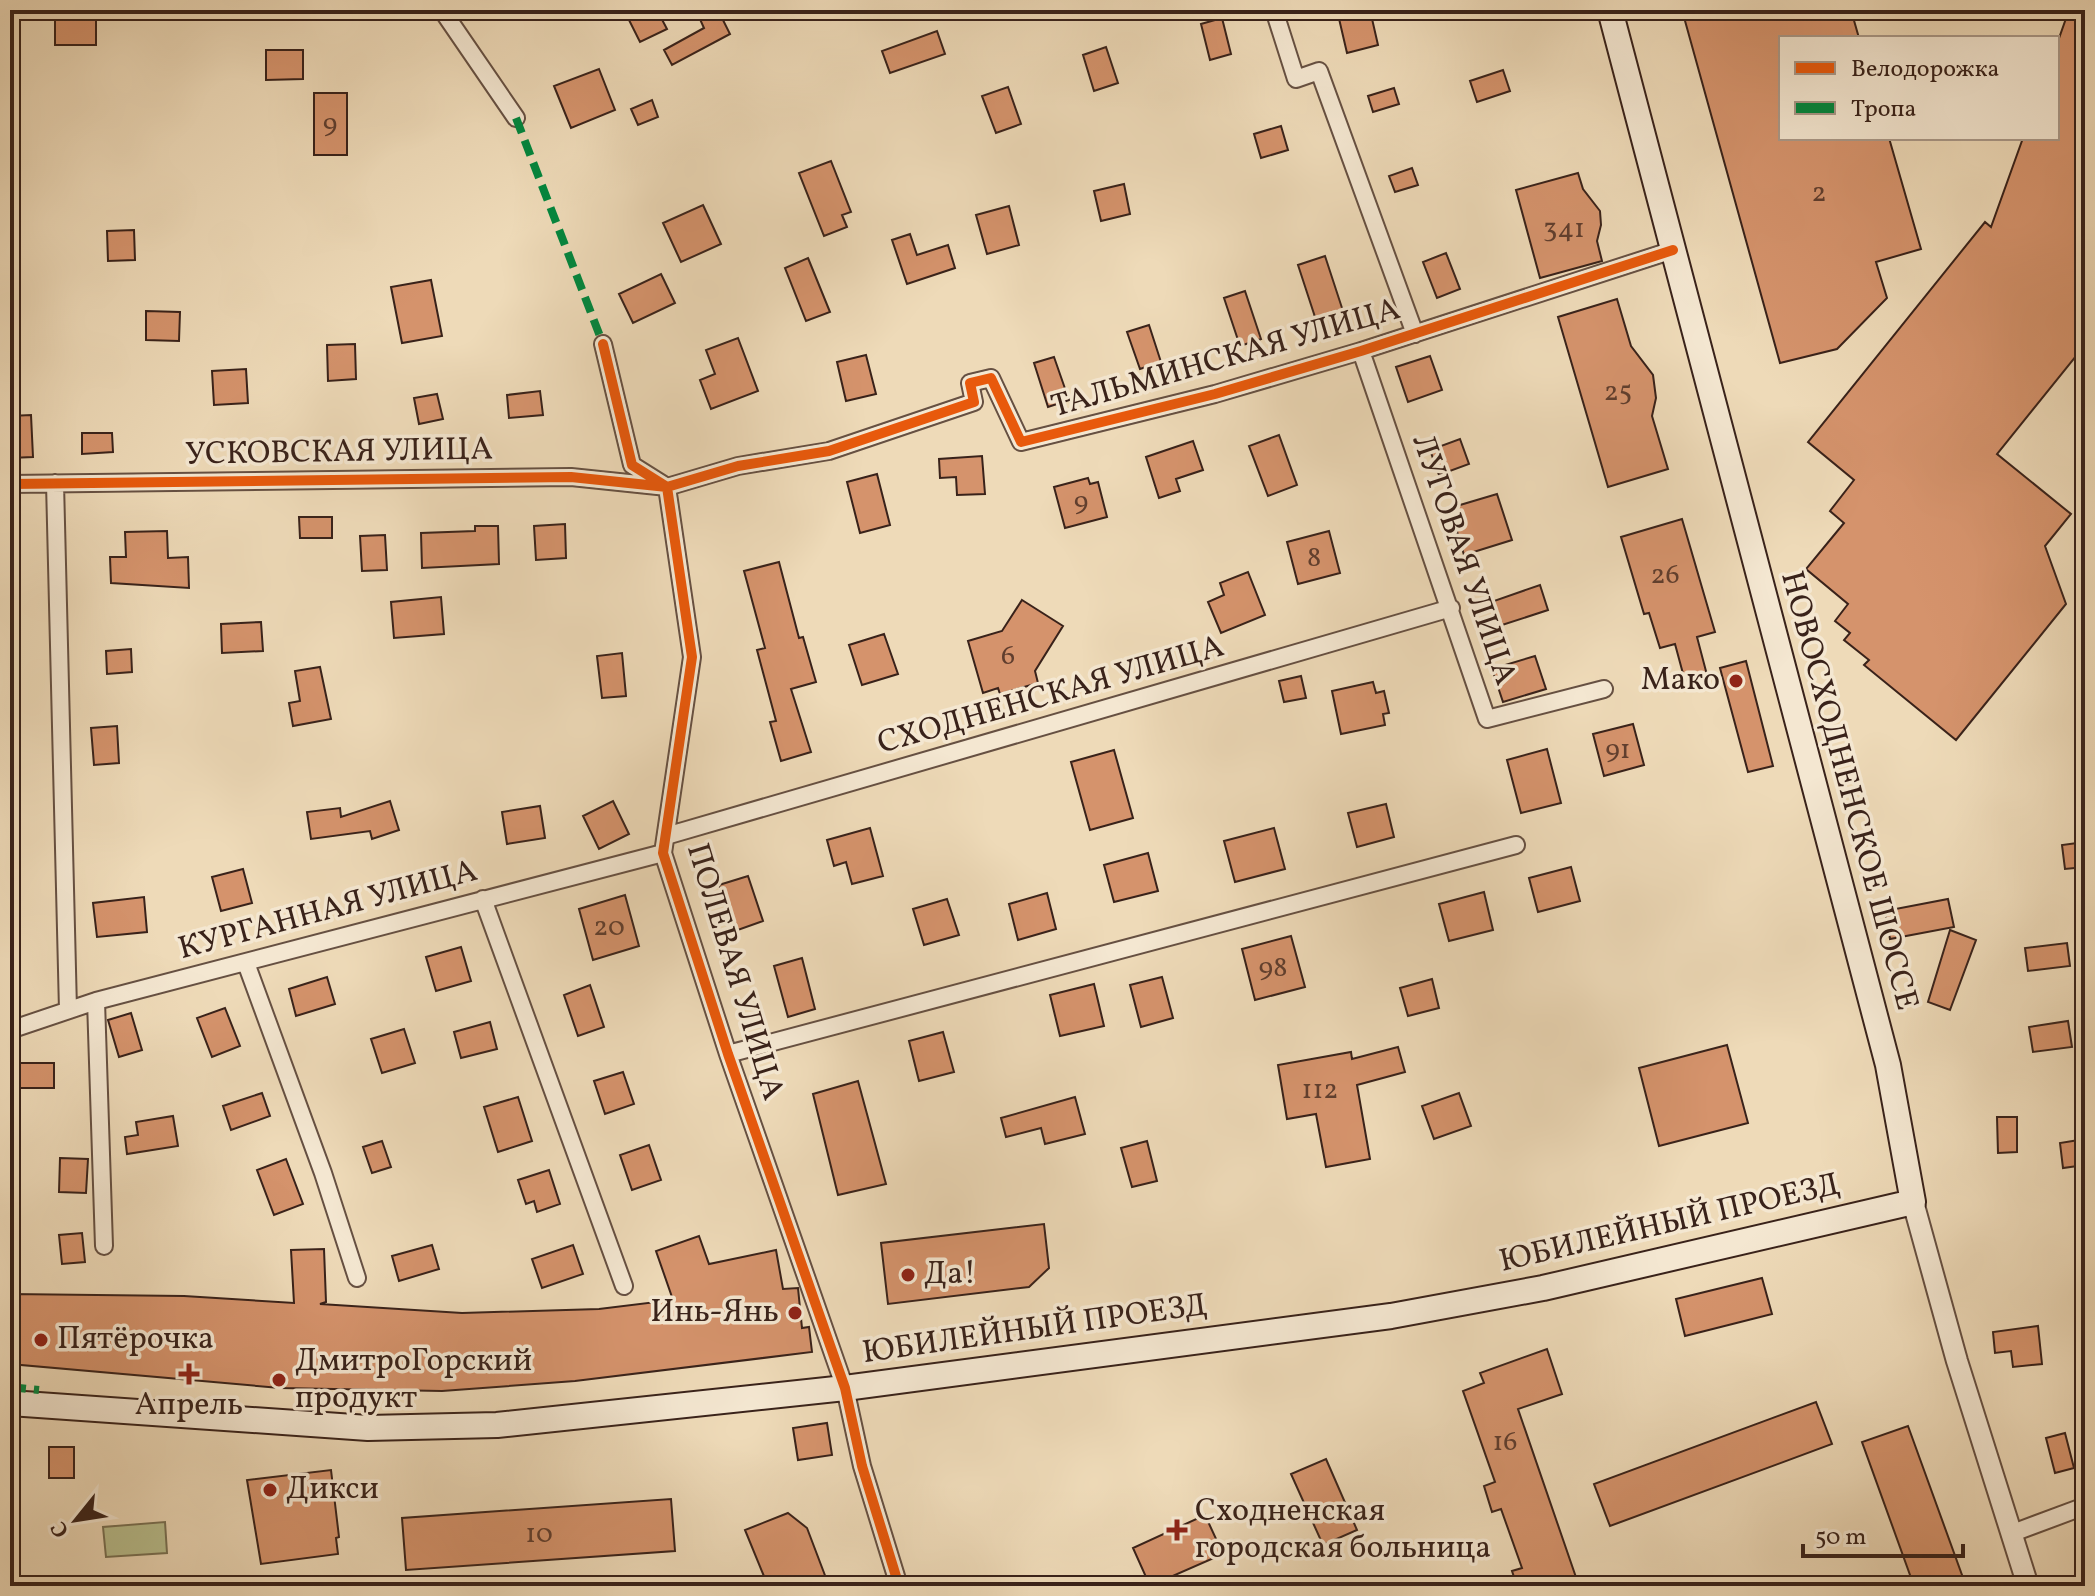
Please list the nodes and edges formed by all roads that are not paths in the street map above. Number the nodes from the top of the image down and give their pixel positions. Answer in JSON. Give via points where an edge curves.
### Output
{"nodes":[{"id":1,"x":442,"y":10,"type":"edge"},
{"id":2,"x":1274,"y":10,"type":"edge"},
{"id":3,"x":1610,"y":10,"type":"edge"},
{"id":4,"x":516,"y":118,"type":"dead end"},
{"id":5,"x":1673,"y":250,"type":"junction"},
{"id":6,"x":1415,"y":334,"type":"junction"},
{"id":7,"x":603,"y":344,"type":"dead end"},
{"id":8,"x":1361,"y":351,"type":"junction"},
{"id":9,"x":55,"y":483,"type":"junction"},
{"id":10,"x":10,"y":484,"type":"edge"},
{"id":11,"x":667,"y":487,"type":"junction"},
{"id":12,"x":1451,"y":608,"type":"junction"},
{"id":13,"x":1604,"y":689,"type":"dead end"},
{"id":14,"x":664,"y":844,"type":"junction"},
{"id":15,"x":1516,"y":845,"type":"dead end"},
{"id":16,"x":483,"y":899,"type":"junction"},
{"id":17,"x":246,"y":963,"type":"junction"},
{"id":18,"x":96,"y":1001,"type":"junction"},
{"id":19,"x":68,"y":1010,"type":"junction"},
{"id":20,"x":10,"y":1030,"type":"edge"},
{"id":21,"x":728,"y":1054,"type":"junction"},
{"id":22,"x":1913,"y":1202,"type":"junction"},
{"id":23,"x":104,"y":1246,"type":"dead end"},
{"id":24,"x":357,"y":1278,"type":"dead end"},
{"id":25,"x":624,"y":1286,"type":"dead end"},
{"id":26,"x":845,"y":1388,"type":"junction"},
{"id":27,"x":10,"y":1403,"type":"edge"},
{"id":28,"x":2085,"y":1506,"type":"edge"},
{"id":29,"x":2010,"y":1534,"type":"junction"},
{"id":30,"x":899,"y":1586,"type":"edge"},
{"id":31,"x":2028,"y":1586,"type":"edge"}],
"edges":[{"from":1,"to":4,"type":"street"},
{"from":2,"to":6,"type":"street","via":[[1296,79],[1319,71]]},
{"from":3,"to":5,"type":"main road","name":"НОВОСХОДНЕНСКОЕ ШОССЕ"},
{"from":5,"to":6,"type":"street","name":"ТАЛЬМИНСКАЯ УЛИЦА"},
{"from":5,"to":22,"type":"main road","name":"НОВОСХОДНЕНСКОЕ ШОССЕ","via":[[1888,1065]]},
{"from":6,"to":8,"type":"street","name":"ТАЛЬМИНСКАЯ УЛИЦА"},
{"from":7,"to":11,"type":"street","via":[[632,465]]},
{"from":8,"to":11,"type":"street","name":"ТАЛЬМИНСКАЯ УЛИЦА","via":[[1021,442],[991,378],[970,383],[974,402],[829,451],[738,466]]},
{"from":8,"to":12,"type":"street","name":"ЛУГОВАЯ УЛИЦА"},
{"from":9,"to":10,"type":"street","name":"УСКОВСКАЯ УЛИЦА"},
{"from":9,"to":11,"type":"street","name":"УСКОВСКАЯ УЛИЦА","via":[[571,477]]},
{"from":9,"to":19,"type":"street"},
{"from":11,"to":14,"type":"street","name":"ПОЛЕВАЯ УЛИЦА","via":[[692,657]]},
{"from":12,"to":13,"type":"street","name":"ЛУГОВАЯ УЛИЦА","via":[[1487,719]]},
{"from":12,"to":14,"type":"street","name":"СХОДНЕНСКАЯ УЛИЦА"},
{"from":14,"to":16,"type":"street","name":"КУРГАННАЯ УЛИЦА"},
{"from":14,"to":21,"type":"street","name":"ПОЛЕВАЯ УЛИЦА"},
{"from":15,"to":21,"type":"street"},
{"from":16,"to":17,"type":"street","name":"КУРГАННАЯ УЛИЦА"},
{"from":16,"to":25,"type":"street"},
{"from":17,"to":18,"type":"street","name":"КУРГАННАЯ УЛИЦА"},
{"from":17,"to":24,"type":"street"},
{"from":18,"to":19,"type":"street","name":"КУРГАННАЯ УЛИЦА"},
{"from":18,"to":23,"type":"street"},
{"from":19,"to":20,"type":"street","name":"КУРГАННАЯ УЛИЦА"},
{"from":21,"to":26,"type":"street","name":"ПОЛЕВАЯ УЛИЦА"},
{"from":22,"to":26,"type":"main road","name":"ЮБИЛЕЙНЫЙ ПРОЕЗД","via":[[1543,1288],[1391,1316]]},
{"from":22,"to":29,"type":"street","name":"НОВОСХОДНЕНСКОЕ ШОССЕ"},
{"from":26,"to":27,"type":"main road","name":"ЮБИЛЕЙНЫЙ ПРОЕЗД","via":[[450,1428],[368,1428]]},
{"from":26,"to":30,"type":"street","name":"ПОЛЕВАЯ УЛИЦА","via":[[862,1466]]},
{"from":28,"to":29,"type":"street"},
{"from":29,"to":31,"type":"street","name":"НОВОСХОДНЕНСКОЕ ШОССЕ"}]}
